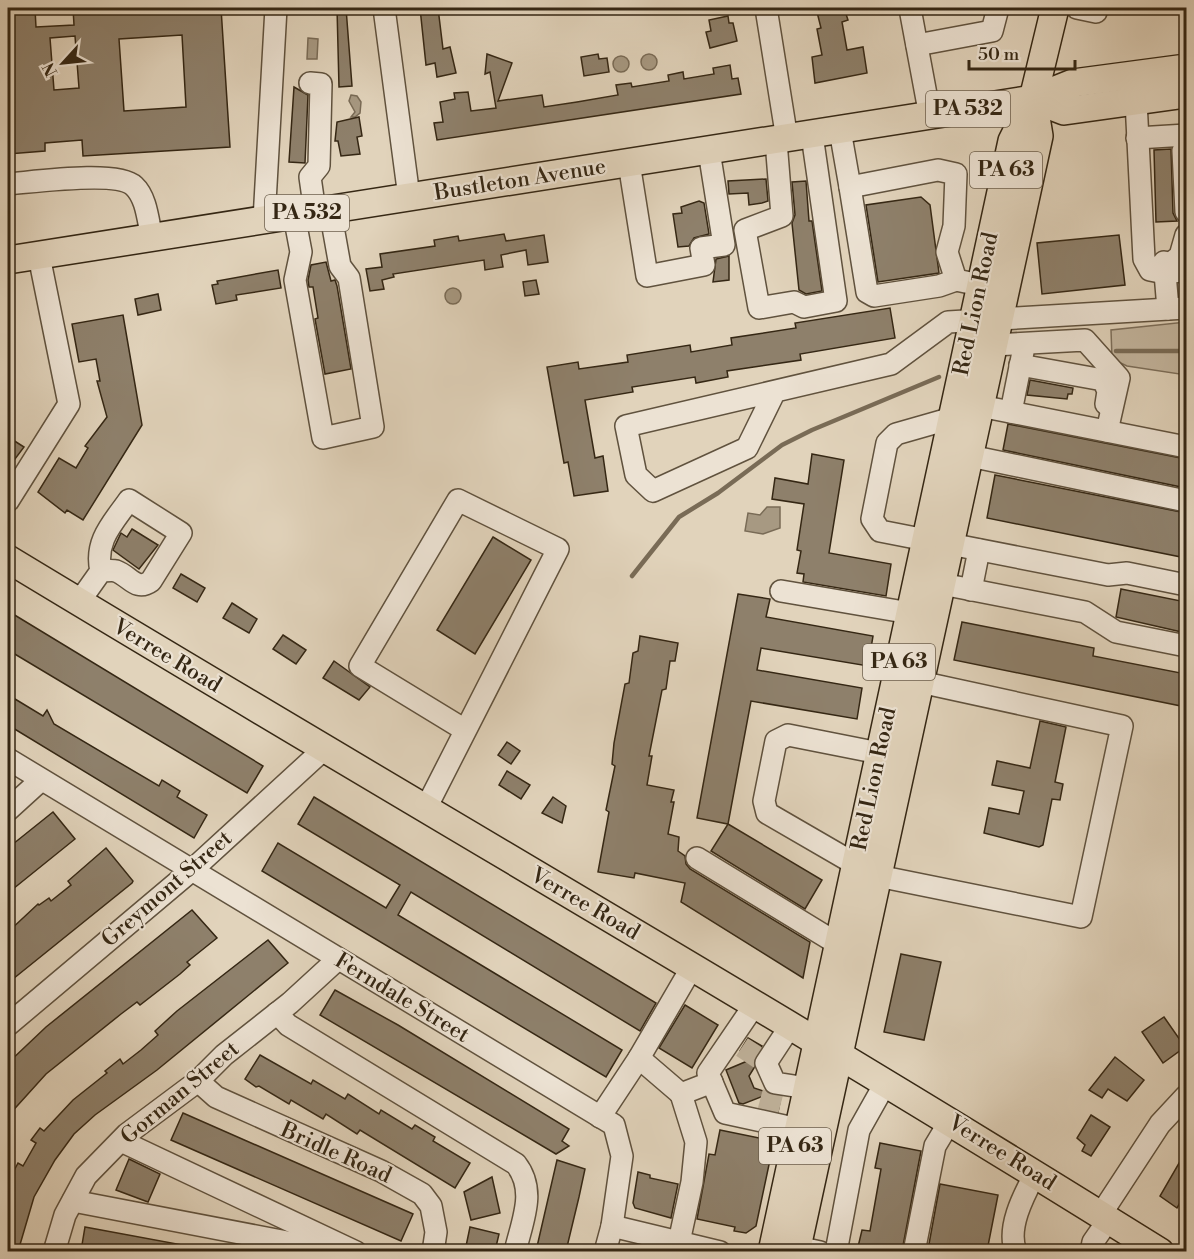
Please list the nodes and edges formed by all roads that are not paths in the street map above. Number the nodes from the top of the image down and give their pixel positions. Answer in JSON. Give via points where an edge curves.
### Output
{"nodes":[{"id":1,"x":276,"y":8,"type":"edge"},
{"id":2,"x":384,"y":8,"type":"edge"},
{"id":3,"x":766,"y":8,"type":"edge"},
{"id":4,"x":913,"y":8,"type":"edge"},
{"id":5,"x":998,"y":8,"type":"edge"},
{"id":6,"x":1055,"y":8,"type":"edge"},
{"id":7,"x":917,"y":45,"type":"junction"},
{"id":8,"x":1186,"y":68,"type":"edge"},
{"id":9,"x":310,"y":83,"type":"dead end"},
{"id":10,"x":1186,"y":94,"type":"edge"},
{"id":11,"x":1033,"y":99,"type":"junction"},
{"id":12,"x":1186,"y":99,"type":"edge"},
{"id":13,"x":1136,"y":101,"type":"junction"},
{"id":14,"x":930,"y":116,"type":"junction"},
{"id":15,"x":840,"y":130,"type":"junction"},
{"id":16,"x":1186,"y":135,"type":"edge"},
{"id":17,"x":791,"y":138,"type":"junction"},
{"id":18,"x":1137,"y":138,"type":"junction"},
{"id":19,"x":1186,"y":145,"type":"edge"},
{"id":20,"x":710,"y":151,"type":"junction"},
{"id":21,"x":628,"y":163,"type":"junction"},
{"id":22,"x":1139,"y":164,"type":"junction"},
{"id":23,"x":8,"y":184,"type":"edge"},
{"id":24,"x":850,"y":187,"type":"junction"},
{"id":25,"x":409,"y":197,"type":"junction"},
{"id":26,"x":313,"y":212,"type":"junction"},
{"id":27,"x":1186,"y":212,"type":"edge"},
{"id":28,"x":264,"y":220,"type":"junction"},
{"id":29,"x":1186,"y":235,"type":"edge"},
{"id":30,"x":152,"y":238,"type":"junction"},
{"id":31,"x":39,"y":256,"type":"junction"},
{"id":32,"x":8,"y":261,"type":"edge"},
{"id":33,"x":1186,"y":263,"type":"edge"},
{"id":34,"x":1165,"y":273,"type":"junction"},
{"id":35,"x":968,"y":283,"type":"junction"},
{"id":36,"x":1177,"y":309,"type":"edge"},
{"id":37,"x":1098,"y":314,"type":"junction"},
{"id":38,"x":988,"y":329,"type":"junction"},
{"id":39,"x":1085,"y":340,"type":"junction"},
{"id":40,"x":1024,"y":343,"type":"junction"},
{"id":41,"x":1020,"y":365,"type":"junction"},
{"id":42,"x":774,"y":393,"type":"junction"},
{"id":43,"x":980,"y":406,"type":"junction"},
{"id":44,"x":1011,"y":412,"type":"junction"},
{"id":45,"x":952,"y":418,"type":"junction"},
{"id":46,"x":1108,"y":426,"type":"junction"},
{"id":47,"x":1186,"y":447,"type":"edge"},
{"id":48,"x":970,"y":456,"type":"junction"},
{"id":49,"x":8,"y":501,"type":"edge"},
{"id":50,"x":1186,"y":501,"type":"edge"},
{"id":51,"x":937,"y":544,"type":"junction"},
{"id":52,"x":979,"y":550,"type":"junction"},
{"id":53,"x":8,"y":559,"type":"edge"},
{"id":54,"x":101,"y":571,"type":"dead end"},
{"id":55,"x":942,"y":584,"type":"junction"},
{"id":56,"x":1186,"y":585,"type":"edge"},
{"id":57,"x":971,"y":590,"type":"junction"},
{"id":58,"x":781,"y":591,"type":"dead end"},
{"id":59,"x":79,"y":602,"type":"junction"},
{"id":60,"x":917,"y":617,"type":"junction"},
{"id":61,"x":1186,"y":646,"type":"edge"},
{"id":62,"x":920,"y":682,"type":"junction"},
{"id":63,"x":465,"y":730,"type":"junction"},
{"id":64,"x":322,"y":750,"type":"junction"},
{"id":65,"x":879,"y":753,"type":"junction"},
{"id":66,"x":8,"y":759,"type":"edge"},
{"id":67,"x":41,"y":780,"type":"junction"},
{"id":68,"x":8,"y":810,"type":"edge"},
{"id":69,"x":424,"y":810,"type":"junction"},
{"id":70,"x":697,"y":858,"type":"dead end"},
{"id":71,"x":192,"y":870,"type":"junction"},
{"id":72,"x":867,"y":870,"type":"junction"},
{"id":73,"x":838,"y":945,"type":"junction"},
{"id":74,"x":338,"y":959,"type":"junction"},
{"id":75,"x":692,"y":966,"type":"junction"},
{"id":76,"x":755,"y":1004,"type":"junction"},
{"id":77,"x":277,"y":1013,"type":"junction"},
{"id":78,"x":8,"y":1025,"type":"edge"},
{"id":79,"x":792,"y":1025,"type":"junction"},
{"id":80,"x":828,"y":1047,"type":"junction"},
{"id":81,"x":639,"y":1058,"type":"junction"},
{"id":82,"x":198,"y":1081,"type":"junction"},
{"id":83,"x":712,"y":1082,"type":"junction"},
{"id":84,"x":886,"y":1082,"type":"junction"},
{"id":85,"x":807,"y":1088,"type":"junction"},
{"id":86,"x":681,"y":1094,"type":"junction"},
{"id":87,"x":1186,"y":1096,"type":"edge"},
{"id":88,"x":770,"y":1102,"type":"junction"},
{"id":89,"x":600,"y":1116,"type":"junction"},
{"id":90,"x":950,"y":1121,"type":"junction"},
{"id":91,"x":798,"y":1129,"type":"junction"},
{"id":92,"x":121,"y":1141,"type":"junction"},
{"id":93,"x":1035,"y":1174,"type":"junction"},
{"id":94,"x":73,"y":1201,"type":"junction"},
{"id":95,"x":1105,"y":1217,"type":"junction"},
{"id":96,"x":612,"y":1226,"type":"junction"},
{"id":97,"x":679,"y":1242,"type":"junction"},
{"id":98,"x":796,"y":1250,"type":"edge"},
{"id":99,"x":54,"y":1251,"type":"edge"},
{"id":100,"x":339,"y":1251,"type":"edge"},
{"id":101,"x":356,"y":1251,"type":"edge"},
{"id":102,"x":433,"y":1251,"type":"edge"},
{"id":103,"x":515,"y":1251,"type":"edge"},
{"id":104,"x":605,"y":1251,"type":"edge"},
{"id":105,"x":720,"y":1251,"type":"edge"},
{"id":106,"x":836,"y":1251,"type":"edge"},
{"id":107,"x":914,"y":1251,"type":"edge"},
{"id":108,"x":1016,"y":1251,"type":"edge"},
{"id":109,"x":1091,"y":1251,"type":"edge"},
{"id":110,"x":1160,"y":1251,"type":"edge"}],
"edges":[{"from":1,"to":28,"type":"street"},
{"from":2,"to":25,"type":"street"},
{"from":3,"to":17,"type":"street"},
{"from":4,"to":7,"type":"street"},
{"from":5,"to":7,"type":"street","via":[[992,31]]},
{"from":6,"to":11,"type":"main road","name":"Red Lion Road","number":"PA 63"},
{"from":7,"to":14,"type":"street"},
{"from":8,"to":11,"type":"main road","name":"Bustleton Avenue","number":"PA 532","via":[[1073,82]]},
{"from":9,"to":26,"type":"street","via":[[321,84],[319,166],[310,177]]},
{"from":10,"to":12,"type":"street"},
{"from":10,"to":13,"type":"main road","number":"PA 532"},
{"from":11,"to":13,"type":"main road","number":"PA 532","via":[[1064,111]]},
{"from":11,"to":14,"type":"main road","name":"Bustleton Avenue","number":"PA 532"},
{"from":11,"to":35,"type":"main road","name":"Red Lion Road","number":"PA 63","via":[[1012,141]]},
{"from":11,"to":38,"type":"main road","name":"Red Lion Road","number":"PA 63","via":[[1039,136]]},
{"from":13,"to":18,"type":"street"},
{"from":14,"to":15,"type":"main road","name":"Bustleton Avenue","number":"PA 532"},
{"from":15,"to":17,"type":"main road","name":"Bustleton Avenue","number":"PA 532"},
{"from":15,"to":24,"type":"street"},
{"from":16,"to":18,"type":"street"},
{"from":17,"to":17,"type":"street","via":[[782,216],[745,230],[759,308],[794,302],[804,307],[836,301]]},
{"from":17,"to":20,"type":"main road","name":"Bustleton Avenue","number":"PA 532"},
{"from":18,"to":22,"type":"street"},
{"from":19,"to":27,"type":"street"},
{"from":20,"to":21,"type":"main road","name":"Bustleton Avenue","number":"PA 532"},
{"from":20,"to":21,"type":"street","via":[[724,245],[702,248],[704,265],[647,276]]},
{"from":21,"to":25,"type":"main road","name":"Bustleton Avenue","number":"PA 532"},
{"from":22,"to":29,"type":"street","via":[[1146,171],[1151,252],[1155,259],[1170,264],[1180,256]]},
{"from":22,"to":34,"type":"street","via":[[1144,259],[1150,270]]},
{"from":23,"to":30,"type":"street","via":[[116,177],[133,185],[142,196]]},
{"from":24,"to":35,"type":"street","via":[[867,292],[874,296]]},
{"from":24,"to":35,"type":"street","via":[[939,170],[956,174],[954,225],[947,252]]},
{"from":25,"to":26,"type":"main road","name":"Bustleton Avenue","number":"PA 532"},
{"from":26,"to":26,"type":"street","via":[[349,278],[373,427],[323,438],[296,280]]},
{"from":26,"to":28,"type":"main road","name":"Bustleton Avenue","number":"PA 532"},
{"from":28,"to":30,"type":"main road","name":"Bustleton Avenue","number":"PA 532"},
{"from":30,"to":31,"type":"main road","name":"Bustleton Avenue","number":"PA 532"},
{"from":31,"to":32,"type":"main road","name":"Bustleton Avenue","number":"PA 532"},
{"from":31,"to":49,"type":"street","via":[[69,404]]},
{"from":33,"to":34,"type":"street","via":[[1180,271]]},
{"from":34,"to":36,"type":"street"},
{"from":35,"to":38,"type":"main road","name":"Red Lion Road","number":"PA 63"},
{"from":36,"to":37,"type":"street"},
{"from":37,"to":38,"type":"street"},
{"from":37,"to":39,"type":"street"},
{"from":38,"to":40,"type":"street"},
{"from":38,"to":42,"type":"street","via":[[948,322],[891,364]]},
{"from":38,"to":43,"type":"main road","name":"Red Lion Road","number":"PA 63"},
{"from":38,"to":45,"type":"main road","name":"Red Lion Road","number":"PA 63"},
{"from":39,"to":40,"type":"street"},
{"from":39,"to":46,"type":"street","via":[[1119,378]]},
{"from":40,"to":41,"type":"street"},
{"from":41,"to":44,"type":"street"},
{"from":41,"to":46,"type":"street","via":[[1103,380],[1108,391],[1104,415]]},
{"from":42,"to":42,"type":"street","via":[[747,448],[653,491],[636,475],[626,426]]},
{"from":43,"to":44,"type":"street"},
{"from":43,"to":48,"type":"main road","name":"Red Lion Road","number":"PA 63"},
{"from":44,"to":46,"type":"street"},
{"from":45,"to":51,"type":"main road","name":"Red Lion Road","number":"PA 63"},
{"from":45,"to":51,"type":"street","via":[[896,434],[887,443],[872,519],[880,531]]},
{"from":46,"to":47,"type":"street"},
{"from":48,"to":50,"type":"street"},
{"from":48,"to":51,"type":"main road","name":"Red Lion Road","number":"PA 63"},
{"from":51,"to":52,"type":"street"},
{"from":51,"to":55,"type":"main road","name":"Red Lion Road","number":"PA 63"},
{"from":51,"to":60,"type":"main road","name":"Red Lion Road","number":"PA 63"},
{"from":52,"to":56,"type":"street","via":[[1108,575],[1127,573]]},
{"from":52,"to":57,"type":"street"},
{"from":53,"to":59,"type":"main road","name":"Verree Road"},
{"from":54,"to":59,"type":"street"},
{"from":55,"to":57,"type":"street"},
{"from":55,"to":60,"type":"main road","name":"Red Lion Road","number":"PA 63"},
{"from":57,"to":61,"type":"street","via":[[1085,612],[1116,632]]},
{"from":58,"to":60,"type":"street"},
{"from":59,"to":64,"type":"main road","name":"Verree Road"},
{"from":60,"to":62,"type":"main road","name":"Red Lion Road","number":"PA 63"},
{"from":60,"to":65,"type":"main road","name":"Red Lion Road","number":"PA 63"},
{"from":62,"to":72,"type":"main road","name":"Red Lion Road","number":"PA 63"},
{"from":62,"to":72,"type":"street","via":[[1122,726],[1081,917]]},
{"from":63,"to":63,"type":"street","via":[[558,549],[458,500],[360,666]]},
{"from":63,"to":69,"type":"street"},
{"from":64,"to":69,"type":"main road","name":"Verree Road"},
{"from":64,"to":71,"type":"street","name":"Greymont Street"},
{"from":65,"to":72,"type":"main road","name":"Red Lion Road","number":"PA 63"},
{"from":65,"to":72,"type":"street","via":[[788,735],[776,741],[764,801],[767,813]]},
{"from":66,"to":67,"type":"street","name":"Ferndale Street"},
{"from":67,"to":68,"type":"street"},
{"from":67,"to":71,"type":"street","name":"Ferndale Street"},
{"from":69,"to":75,"type":"main road","name":"Verree Road"},
{"from":70,"to":73,"type":"street"},
{"from":71,"to":74,"type":"street","name":"Ferndale Street"},
{"from":71,"to":78,"type":"street","name":"Greymont Street"},
{"from":72,"to":73,"type":"main road","name":"Red Lion Road","number":"PA 63"},
{"from":72,"to":80,"type":"main road","name":"Red Lion Road","number":"PA 63"},
{"from":73,"to":80,"type":"main road","name":"Red Lion Road","number":"PA 63"},
{"from":74,"to":77,"type":"street","name":"Gorman Street"},
{"from":74,"to":89,"type":"street","name":"Ferndale Street"},
{"from":75,"to":76,"type":"main road","name":"Verree Road"},
{"from":75,"to":81,"type":"street"},
{"from":76,"to":79,"type":"main road","name":"Verree Road"},
{"from":76,"to":83,"type":"street","via":[[736,1043],[708,1073]]},
{"from":77,"to":82,"type":"street","name":"Gorman Street"},
{"from":77,"to":103,"type":"street","via":[[288,1025],[516,1164],[526,1176],[529,1191]]},
{"from":79,"to":80,"type":"main road","name":"Verree Road"},
{"from":79,"to":88,"type":"street","via":[[763,1061]]},
{"from":80,"to":84,"type":"main road","name":"Verree Road"},
{"from":80,"to":85,"type":"main road","name":"Red Lion Road","number":"PA 63"},
{"from":80,"to":98,"type":"main road","name":"Red Lion Road","number":"PA 63"},
{"from":81,"to":86,"type":"street"},
{"from":81,"to":89,"type":"street"},
{"from":82,"to":92,"type":"street","name":"Gorman Street"},
{"from":82,"to":102,"type":"street","name":"Bridle Road","via":[[216,1097],[381,1171],[422,1194],[431,1206],[436,1232]]},
{"from":83,"to":86,"type":"street"},
{"from":83,"to":88,"type":"street","via":[[725,1113]]},
{"from":84,"to":90,"type":"main road","name":"Verree Road"},
{"from":84,"to":106,"type":"street","via":[[859,1130]]},
{"from":85,"to":88,"type":"street"},
{"from":85,"to":91,"type":"main road","name":"Red Lion Road","number":"PA 63"},
{"from":86,"to":97,"type":"street","via":[[696,1142]]},
{"from":87,"to":95,"type":"street","via":[[1160,1124]]},
{"from":88,"to":91,"type":"street"},
{"from":89,"to":96,"type":"street","name":"Ferndale Street","via":[[614,1125],[622,1156]]},
{"from":90,"to":93,"type":"main road","name":"Verree Road"},
{"from":90,"to":107,"type":"street","via":[[935,1146]]},
{"from":91,"to":98,"type":"main road","name":"Red Lion Road","number":"PA 63"},
{"from":92,"to":94,"type":"street","name":"Gorman Street","via":[[86,1176]]},
{"from":92,"to":101,"type":"street"},
{"from":93,"to":95,"type":"main road","name":"Verree Road"},
{"from":93,"to":108,"type":"street","via":[[1022,1197],[1011,1241]]},
{"from":94,"to":99,"type":"street","name":"Gorman Street"},
{"from":94,"to":100,"type":"street"},
{"from":95,"to":109,"type":"street"},
{"from":95,"to":110,"type":"main road","name":"Verree Road"},
{"from":96,"to":97,"type":"street"},
{"from":96,"to":104,"type":"street","name":"Ferndale Street"},
{"from":97,"to":105,"type":"street"}]}
